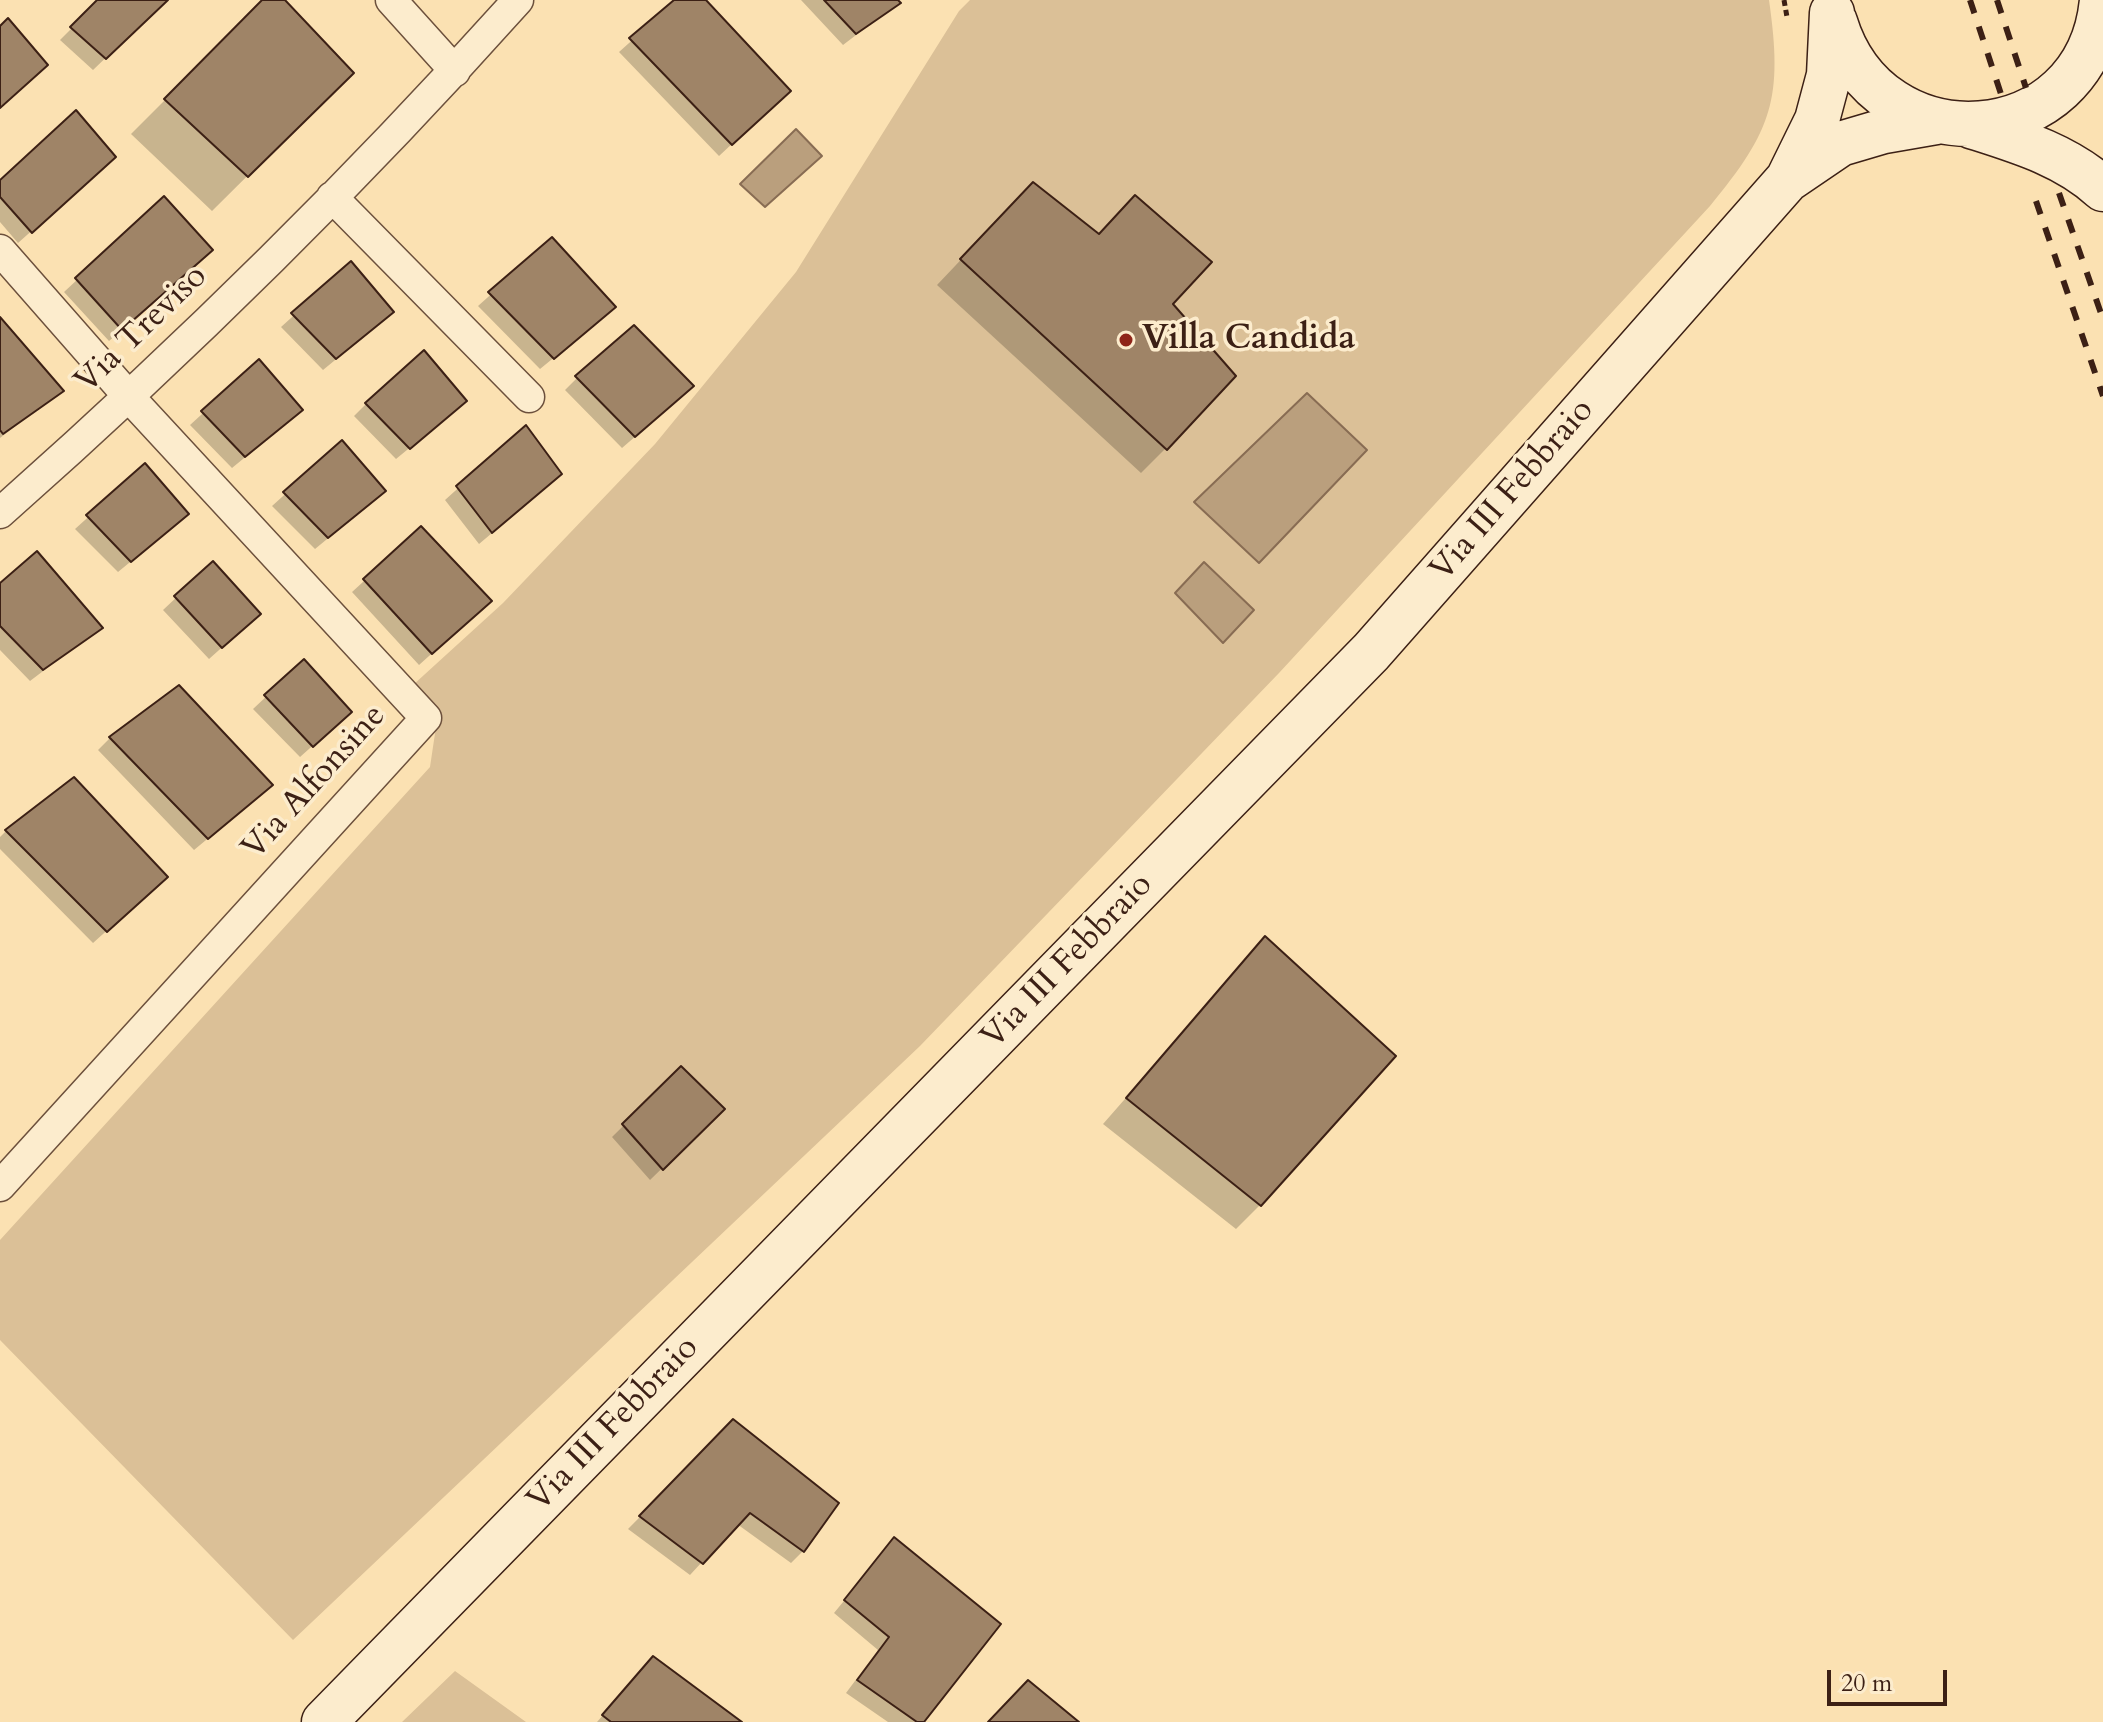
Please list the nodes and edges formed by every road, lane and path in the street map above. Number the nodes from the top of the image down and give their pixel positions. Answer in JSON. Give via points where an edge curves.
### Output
{"nodes":[{"id":1,"x":391,"y":0,"type":"edge"},
{"id":2,"x":518,"y":0,"type":"edge"},
{"id":3,"x":2102,"y":0,"type":"edge"},
{"id":4,"x":1832,"y":6,"type":"edge"},
{"id":5,"x":455,"y":71,"type":"junction"},
{"id":6,"x":1952,"y":124,"type":"junction"},
{"id":7,"x":1788,"y":179,"type":"junction"},
{"id":8,"x":2103,"y":189,"type":"edge"},
{"id":9,"x":332,"y":197,"type":"junction"},
{"id":10,"x":0,"y":250,"type":"edge"},
{"id":11,"x":529,"y":397,"type":"dead end"},
{"id":12,"x":130,"y":398,"type":"junction"},
{"id":13,"x":0,"y":513,"type":"edge"},
{"id":14,"x":0,"y":1186,"type":"edge"},
{"id":15,"x":324,"y":1722,"type":"edge"}],
"edges":[{"from":1,"to":5,"type":"street"},
{"from":2,"to":5,"type":"street","name":"Via Treviso"},
{"from":3,"to":6,"type":"main road","via":[[2090,46],[2053,94],[1999,122]]},
{"from":4,"to":6,"type":"main road","via":[[1841,43],[1868,82],[1905,111]]},
{"from":4,"to":7,"type":"main road","via":[[1829,75]]},
{"from":5,"to":9,"type":"street","name":"Via Treviso"},
{"from":6,"to":7,"type":"main road","via":[[1884,131],[1840,144]]},
{"from":6,"to":8,"type":"main road","via":[[2026,144],[2068,162]]},
{"from":7,"to":15,"type":"main road","name":"Via III Febbraio","via":[[1371,652]]},
{"from":9,"to":11,"type":"street"},
{"from":9,"to":12,"type":"street","name":"Via Treviso"},
{"from":10,"to":12,"type":"street"},
{"from":12,"to":13,"type":"street","name":"Via Treviso"},
{"from":12,"to":14,"type":"street","name":"Via Alfonsine","via":[[426,718]]}]}
